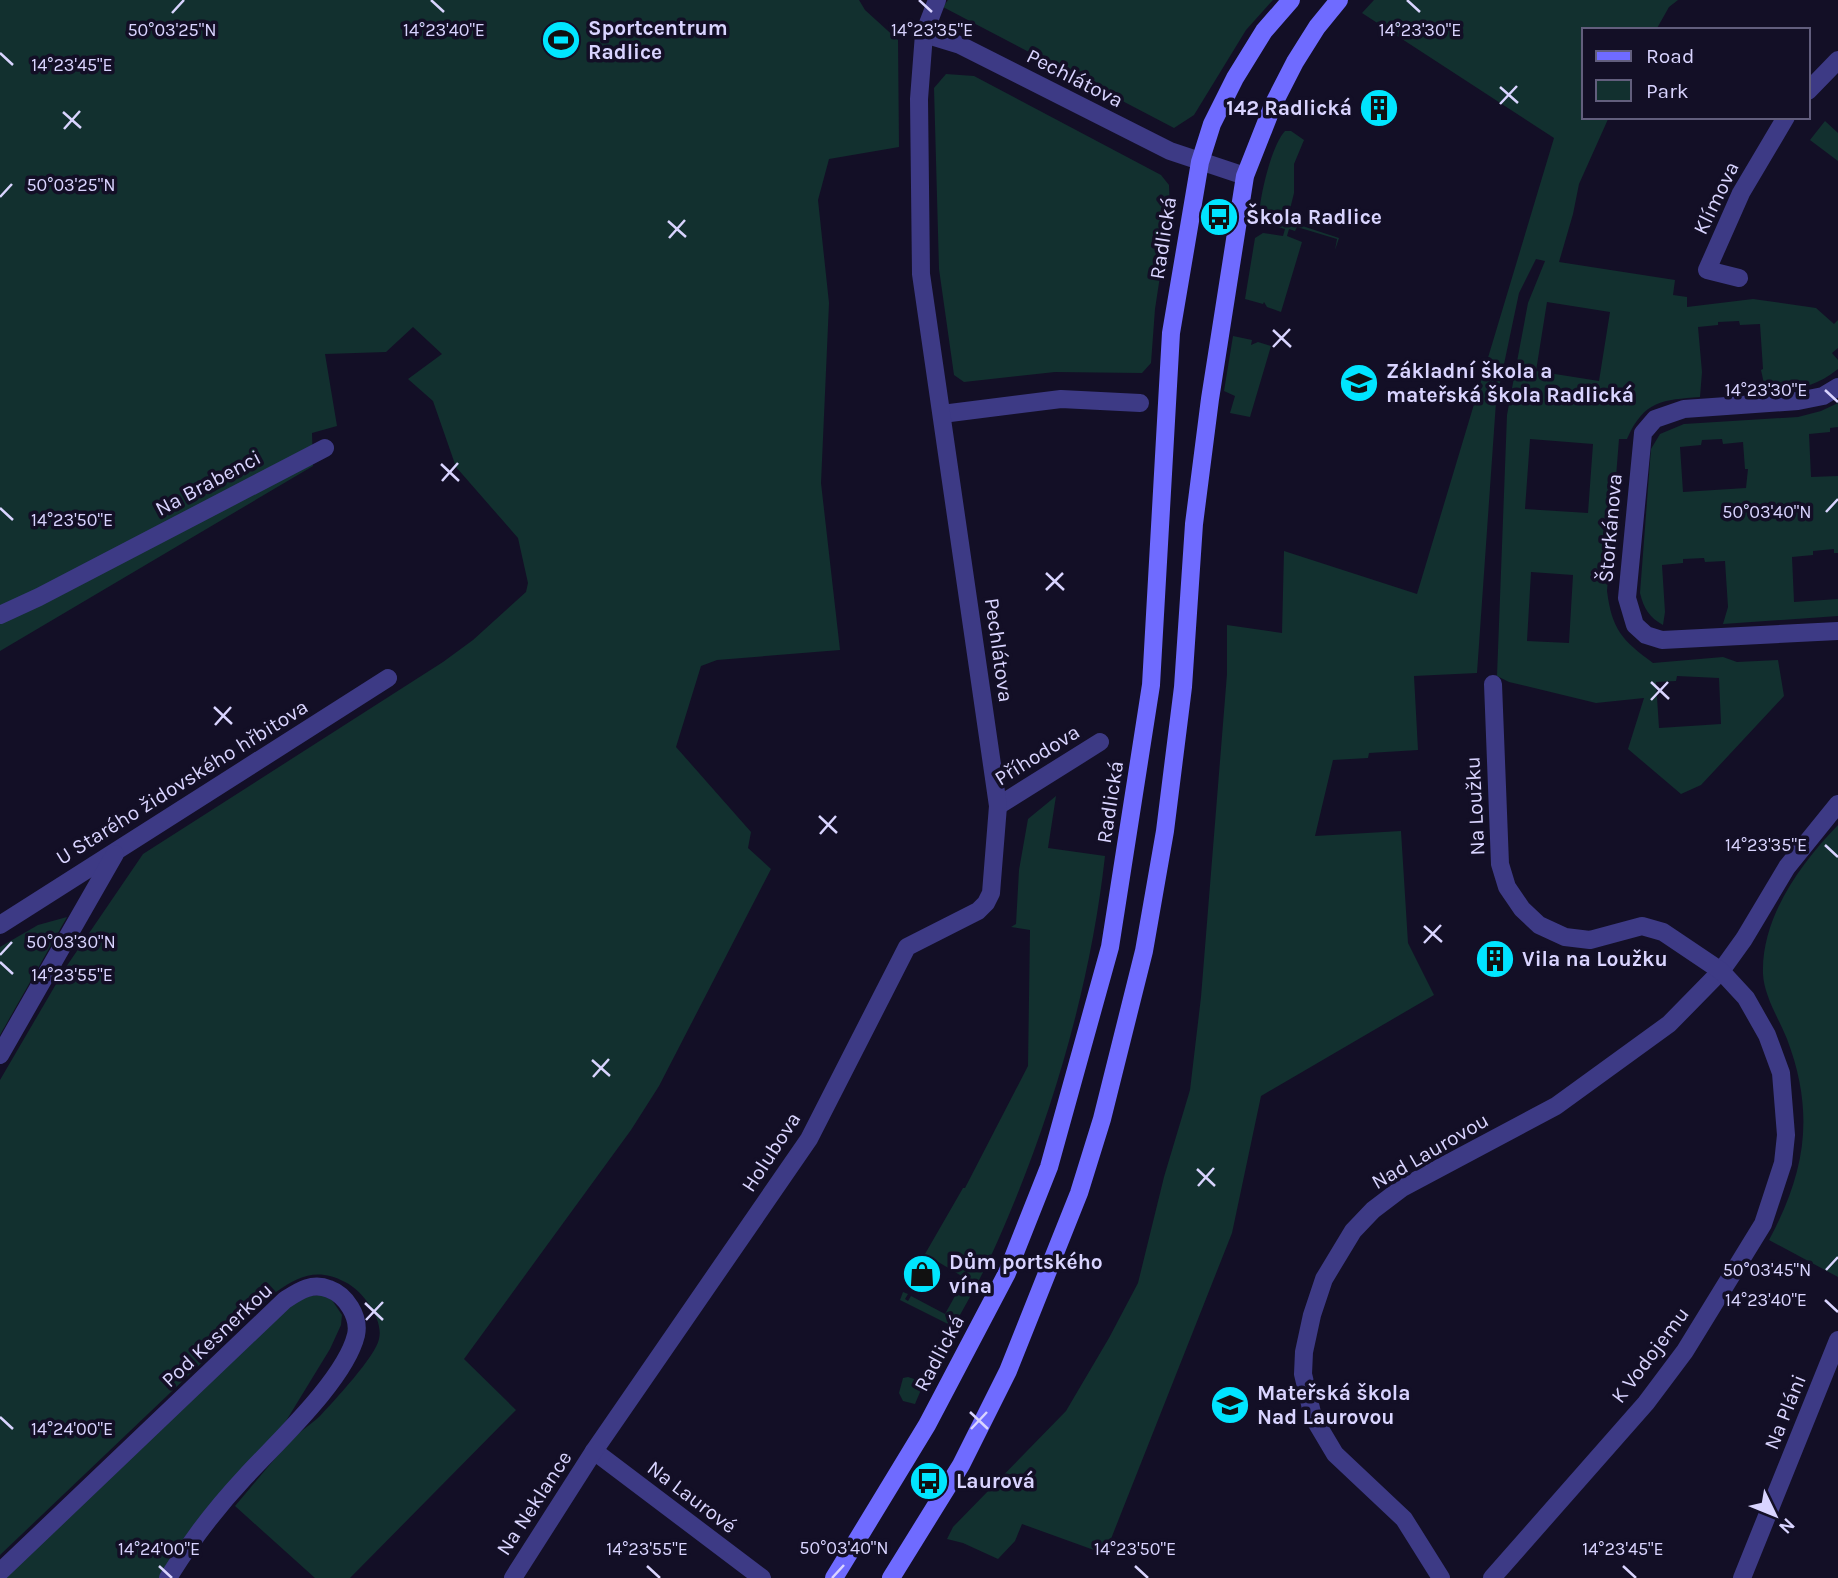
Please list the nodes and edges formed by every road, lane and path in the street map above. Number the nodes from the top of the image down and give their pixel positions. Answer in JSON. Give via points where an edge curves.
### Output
{"nodes":[{"id":1,"x":937,"y":0,"type":"edge"},
{"id":2,"x":1291,"y":0,"type":"edge"},
{"id":3,"x":1339,"y":0,"type":"edge"},
{"id":4,"x":924,"y":34,"type":"junction"},
{"id":5,"x":1838,"y":60,"type":"edge"},
{"id":6,"x":1810,"y":89,"type":"edge"},
{"id":7,"x":1785,"y":119,"type":"edge"},
{"id":8,"x":1200,"y":162,"type":"junction"},
{"id":9,"x":1245,"y":176,"type":"junction"},
{"id":10,"x":1739,"y":278,"type":"dead end"},
{"id":11,"x":1838,"y":387,"type":"edge"},
{"id":12,"x":1140,"y":403,"type":"dead end"},
{"id":13,"x":942,"y":414,"type":"junction"},
{"id":14,"x":325,"y":448,"type":"dead end"},
{"id":15,"x":0,"y":615,"type":"edge"},
{"id":16,"x":1838,"y":631,"type":"edge"},
{"id":17,"x":388,"y":678,"type":"dead end"},
{"id":18,"x":1493,"y":684,"type":"dead end"},
{"id":19,"x":1100,"y":742,"type":"dead end"},
{"id":20,"x":1838,"y":804,"type":"edge"},
{"id":21,"x":998,"y":807,"type":"junction"},
{"id":22,"x":117,"y":850,"type":"junction"},
{"id":23,"x":991,"y":893,"type":"joint"},
{"id":24,"x":0,"y":925,"type":"edge"},
{"id":25,"x":1721,"y":971,"type":"junction"},
{"id":26,"x":0,"y":1055,"type":"edge"},
{"id":27,"x":1838,"y":1340,"type":"edge"},
{"id":28,"x":594,"y":1451,"type":"junction"},
{"id":29,"x":0,"y":1572,"type":"edge"},
{"id":30,"x":167,"y":1578,"type":"edge"},
{"id":31,"x":513,"y":1578,"type":"edge"},
{"id":32,"x":762,"y":1578,"type":"edge"},
{"id":33,"x":834,"y":1578,"type":"edge"},
{"id":34,"x":891,"y":1578,"type":"edge"},
{"id":35,"x":1441,"y":1578,"type":"edge"},
{"id":36,"x":1492,"y":1578,"type":"edge"},
{"id":37,"x":1742,"y":1578,"type":"edge"}],
"edges":[{"from":1,"to":4,"type":"street","name":"Pechlátova"},
{"from":2,"to":8,"type":"main road","name":"Radlická","via":[[1264,31],[1235,78],[1212,124]]},
{"from":3,"to":9,"type":"main road","via":[[1295,62]]},
{"from":4,"to":8,"type":"street","name":"Pechlátova","via":[[960,45]]},
{"from":4,"to":13,"type":"street","name":"Pechlátova","via":[[919,99],[921,274]]},
{"from":5,"to":6,"type":"street"},
{"from":7,"to":10,"type":"street","name":"Klímova","via":[[1741,193],[1707,270]]},
{"from":8,"to":9,"type":"street","name":"Pechlátova"},
{"from":8,"to":33,"type":"main road","name":"Radlická","via":[[1171,333],[1151,685],[1110,947],[1049,1167],[1007,1273],[927,1425]]},
{"from":9,"to":34,"type":"main road","via":[[1195,512],[1183,687],[1165,831],[1144,951],[1106,1106],[1079,1194],[1007,1371],[961,1465]]},
{"from":11,"to":16,"type":"street","name":"Štorkánova","via":[[1823,396],[1798,401],[1684,408],[1655,419],[1643,433],[1627,598],[1635,625],[1662,640]]},
{"from":12,"to":13,"type":"street","via":[[1061,399]]},
{"from":13,"to":21,"type":"street","name":"Pechlátova"},
{"from":14,"to":15,"type":"street","name":"Na Brabenci"},
{"from":17,"to":22,"type":"street","name":"U Starého židovského hřbitova"},
{"from":18,"to":25,"type":"street","name":"Na Loužku","via":[[1500,864],[1507,887],[1522,909],[1539,925],[1565,937],[1590,940],[1642,926],[1663,932]]},
{"from":19,"to":21,"type":"street","name":"Příhodova"},
{"from":20,"to":25,"type":"street","via":[[1787,867]]},
{"from":21,"to":23,"type":"street","name":"Pechlátova"},
{"from":22,"to":24,"type":"street","name":"U Starého židovského hřbitova"},
{"from":22,"to":26,"type":"street"},
{"from":23,"to":28,"type":"street","name":"Holubova","via":[[978,911],[908,947],[809,1139]]},
{"from":25,"to":35,"type":"street","name":"Nad Laurovou","via":[[1669,1024],[1556,1106],[1402,1188],[1373,1210],[1353,1231],[1324,1279],[1304,1352],[1303,1374],[1313,1417],[1335,1454],[1404,1519]]},
{"from":25,"to":36,"type":"street","name":"K Vodojemu","via":[[1756,1014],[1781,1073],[1786,1135],[1783,1163],[1763,1224],[1685,1351],[1646,1403]]},
{"from":27,"to":37,"type":"street","name":"Na Pláni"},
{"from":28,"to":31,"type":"street","name":"Na Neklance"},
{"from":28,"to":32,"type":"street","name":"Na Laurové"},
{"from":29,"to":30,"type":"street","name":"Pod Kesnerkou","via":[[285,1300],[301,1289],[319,1286],[332,1290],[351,1308],[357,1332],[340,1369],[211,1517]]}]}
